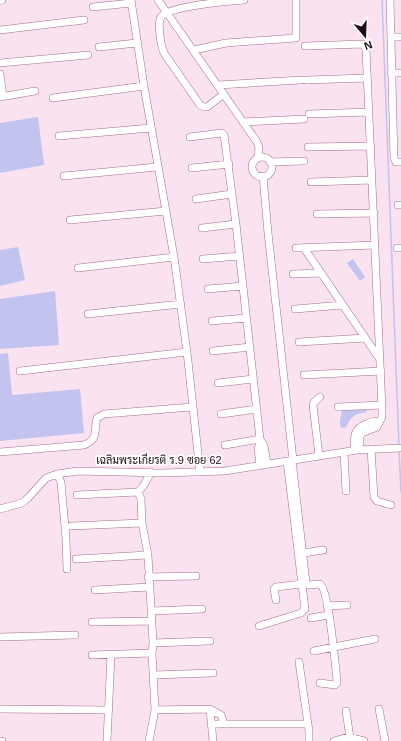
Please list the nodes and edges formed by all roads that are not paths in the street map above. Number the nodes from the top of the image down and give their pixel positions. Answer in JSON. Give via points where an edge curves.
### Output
{"nodes":[{"id":1,"x":158,"y":0,"type":"edge"},
{"id":2,"x":244,"y":0,"type":"edge"},
{"id":3,"x":296,"y":0,"type":"edge"},
{"id":4,"x":390,"y":0,"type":"edge"},
{"id":5,"x":131,"y":2,"type":"edge"},
{"id":6,"x":93,"y":7,"type":"dead end"},
{"id":7,"x":167,"y":13,"type":"junction"},
{"id":8,"x":84,"y":20,"type":"dead end"},
{"id":9,"x":0,"y":30,"type":"edge"},
{"id":10,"x":391,"y":37,"type":"junction"},
{"id":11,"x":401,"y":37,"type":"edge"},
{"id":12,"x":136,"y":43,"type":"junction"},
{"id":13,"x":305,"y":46,"type":"dead end"},
{"id":14,"x":99,"y":47,"type":"dead end"},
{"id":15,"x":194,"y":50,"type":"junction"},
{"id":16,"x":88,"y":55,"type":"dead end"},
{"id":17,"x":0,"y":63,"type":"edge"},
{"id":18,"x":391,"y":73,"type":"junction"},
{"id":19,"x":401,"y":73,"type":"edge"},
{"id":20,"x":0,"y":74,"type":"edge"},
{"id":21,"x":368,"y":78,"type":"junction"},
{"id":22,"x":218,"y":85,"type":"junction"},
{"id":23,"x":144,"y":86,"type":"junction"},
{"id":24,"x":34,"y":91,"type":"dead end"},
{"id":25,"x":224,"y":94,"type":"junction"},
{"id":26,"x":2,"y":97,"type":"edge"},
{"id":27,"x":53,"y":98,"type":"dead end"},
{"id":28,"x":369,"y":112,"type":"junction"},
{"id":29,"x":393,"y":117,"type":"junction"},
{"id":30,"x":401,"y":117,"type":"edge"},
{"id":31,"x":244,"y":122,"type":"junction"},
{"id":32,"x":151,"y":128,"type":"junction"},
{"id":33,"x":59,"y":136,"type":"dead end"},
{"id":34,"x":190,"y":137,"type":"dead end"},
{"id":35,"x":371,"y":146,"type":"junction"},
{"id":36,"x":308,"y":147,"type":"dead end"},
{"id":37,"x":258,"y":158,"type":"junction"},
{"id":38,"x":304,"y":161,"type":"dead end"},
{"id":39,"x":270,"y":162,"type":"junction"},
{"id":40,"x":401,"y":162,"type":"edge"},
{"id":41,"x":228,"y":164,"type":"junction"},
{"id":42,"x":158,"y":167,"type":"junction"},
{"id":43,"x":192,"y":168,"type":"dead end"},
{"id":44,"x":64,"y":176,"type":"dead end"},
{"id":45,"x":263,"y":176,"type":"junction"},
{"id":46,"x":372,"y":180,"type":"junction"},
{"id":47,"x":311,"y":182,"type":"dead end"},
{"id":48,"x":232,"y":194,"type":"junction"},
{"id":49,"x":196,"y":199,"type":"dead end"},
{"id":50,"x":166,"y":211,"type":"junction"},
{"id":51,"x":374,"y":213,"type":"junction"},
{"id":52,"x":317,"y":214,"type":"dead end"},
{"id":53,"x":70,"y":220,"type":"dead end"},
{"id":54,"x":236,"y":224,"type":"junction"},
{"id":55,"x":202,"y":228,"type":"dead end"},
{"id":56,"x":375,"y":245,"type":"junction"},
{"id":57,"x":296,"y":248,"type":"dead end"},
{"id":58,"x":304,"y":248,"type":"junction"},
{"id":59,"x":240,"y":256,"type":"junction"},
{"id":60,"x":174,"y":257,"type":"junction"},
{"id":61,"x":203,"y":259,"type":"dead end"},
{"id":62,"x":78,"y":268,"type":"dead end"},
{"id":63,"x":321,"y":273,"type":"junction"},
{"id":64,"x":293,"y":274,"type":"dead end"},
{"id":65,"x":243,"y":286,"type":"junction"},
{"id":66,"x":208,"y":289,"type":"dead end"},
{"id":67,"x":181,"y":304,"type":"junction"},
{"id":68,"x":343,"y":305,"type":"junction"},
{"id":69,"x":295,"y":309,"type":"dead end"},
{"id":70,"x":88,"y":314,"type":"dead end"},
{"id":71,"x":246,"y":318,"type":"junction"},
{"id":72,"x":212,"y":321,"type":"dead end"},
{"id":73,"x":365,"y":338,"type":"junction"},
{"id":74,"x":299,"y":342,"type":"dead end"},
{"id":75,"x":250,"y":347,"type":"junction"},
{"id":76,"x":213,"y":351,"type":"dead end"},
{"id":77,"x":187,"y":352,"type":"junction"},
{"id":78,"x":379,"y":358,"type":"junction"},
{"id":79,"x":20,"y":371,"type":"dead end"},
{"id":80,"x":381,"y":372,"type":"junction"},
{"id":81,"x":304,"y":375,"type":"dead end"},
{"id":82,"x":253,"y":379,"type":"junction"},
{"id":83,"x":218,"y":383,"type":"dead end"},
{"id":84,"x":320,"y":397,"type":"dead end"},
{"id":85,"x":382,"y":405,"type":"junction"},
{"id":86,"x":192,"y":407,"type":"junction"},
{"id":87,"x":338,"y":407,"type":"dead end"},
{"id":88,"x":257,"y":409,"type":"junction"},
{"id":89,"x":221,"y":414,"type":"dead end"},
{"id":90,"x":261,"y":441,"type":"junction"},
{"id":91,"x":225,"y":444,"type":"dead end"},
{"id":92,"x":398,"y":448,"type":"edge"},
{"id":93,"x":371,"y":449,"type":"junction"},
{"id":94,"x":356,"y":450,"type":"junction"},
{"id":95,"x":0,"y":452,"type":"edge"},
{"id":96,"x":344,"y":452,"type":"junction"},
{"id":97,"x":318,"y":456,"type":"junction"},
{"id":98,"x":291,"y":460,"type":"junction"},
{"id":99,"x":264,"y":465,"type":"junction"},
{"id":100,"x":151,"y":472,"type":"junction"},
{"id":101,"x":200,"y":472,"type":"junction"},
{"id":102,"x":57,"y":474,"type":"junction"},
{"id":103,"x":346,"y":491,"type":"dead end"},
{"id":104,"x":138,"y":492,"type":"junction"},
{"id":105,"x":77,"y":495,"type":"dead end"},
{"id":106,"x":391,"y":505,"type":"dead end"},
{"id":107,"x":0,"y":509,"type":"edge"},
{"id":108,"x":142,"y":523,"type":"junction"},
{"id":109,"x":71,"y":526,"type":"dead end"},
{"id":110,"x":323,"y":550,"type":"dead end"},
{"id":111,"x":302,"y":553,"type":"junction"},
{"id":112,"x":148,"y":555,"type":"junction"},
{"id":113,"x":76,"y":559,"type":"dead end"},
{"id":114,"x":67,"y":569,"type":"dead end"},
{"id":115,"x":196,"y":576,"type":"dead end"},
{"id":116,"x":148,"y":577,"type":"junction"},
{"id":117,"x":301,"y":584,"type":"junction"},
{"id":118,"x":149,"y":587,"type":"junction"},
{"id":119,"x":95,"y":590,"type":"dead end"},
{"id":120,"x":276,"y":600,"type":"dead end"},
{"id":121,"x":347,"y":605,"type":"dead end"},
{"id":122,"x":327,"y":606,"type":"junction"},
{"id":123,"x":202,"y":609,"type":"dead end"},
{"id":124,"x":151,"y":611,"type":"junction"},
{"id":125,"x":329,"y":615,"type":"junction"},
{"id":126,"x":310,"y":618,"type":"dead end"},
{"id":127,"x":151,"y":621,"type":"junction"},
{"id":128,"x":92,"y":622,"type":"dead end"},
{"id":129,"x":259,"y":626,"type":"dead end"},
{"id":130,"x":75,"y":635,"type":"dead end"},
{"id":131,"x":0,"y":637,"type":"edge"},
{"id":132,"x":374,"y":639,"type":"dead end"},
{"id":133,"x":210,"y":641,"type":"dead end"},
{"id":134,"x":153,"y":643,"type":"junction"},
{"id":135,"x":333,"y":647,"type":"junction"},
{"id":136,"x":314,"y":651,"type":"dead end"},
{"id":137,"x":152,"y":653,"type":"junction"},
{"id":138,"x":92,"y":654,"type":"dead end"},
{"id":139,"x":111,"y":654,"type":"junction"},
{"id":140,"x":300,"y":662,"type":"dead end"},
{"id":141,"x":213,"y":673,"type":"dead end"},
{"id":142,"x":153,"y":675,"type":"junction"},
{"id":143,"x":320,"y":683,"type":"dead end"},
{"id":144,"x":210,"y":708,"type":"junction"},
{"id":145,"x":0,"y":709,"type":"edge"},
{"id":146,"x":379,"y":709,"type":"dead end"},
{"id":147,"x":108,"y":710,"type":"junction"},
{"id":148,"x":155,"y":710,"type":"junction"},
{"id":149,"x":346,"y":711,"type":"dead end"},
{"id":150,"x":212,"y":724,"type":"junction"},
{"id":151,"x":224,"y":724,"type":"junction"},
{"id":152,"x":308,"y":724,"type":"junction"},
{"id":153,"x":350,"y":738,"type":"junction"},
{"id":154,"x":107,"y":741,"type":"edge"},
{"id":155,"x":149,"y":741,"type":"edge"},
{"id":156,"x":213,"y":741,"type":"edge"},
{"id":157,"x":309,"y":741,"type":"edge"},
{"id":158,"x":334,"y":741,"type":"edge"},
{"id":159,"x":364,"y":741,"type":"edge"},
{"id":160,"x":385,"y":741,"type":"edge"}],
"edges":[{"from":1,"to":7,"type":"street"},
{"from":2,"to":7,"type":"street","via":[[190,6]]},
{"from":3,"to":15,"type":"street","via":[[296,38],[226,43]]},
{"from":4,"to":10,"type":"street"},
{"from":5,"to":6,"type":"street"},
{"from":5,"to":12,"type":"street"},
{"from":7,"to":15,"type":"street"},
{"from":7,"to":25,"type":"street","via":[[161,17],[159,25],[163,50],[200,105],[207,107]]},
{"from":8,"to":9,"type":"street"},
{"from":10,"to":11,"type":"street"},
{"from":10,"to":18,"type":"street"},
{"from":12,"to":14,"type":"street"},
{"from":12,"to":23,"type":"street"},
{"from":13,"to":21,"type":"street","via":[[363,44],[366,49]]},
{"from":15,"to":22,"type":"street"},
{"from":16,"to":17,"type":"street"},
{"from":18,"to":19,"type":"street"},
{"from":18,"to":29,"type":"street"},
{"from":20,"to":26,"type":"street"},
{"from":21,"to":22,"type":"street"},
{"from":21,"to":28,"type":"street"},
{"from":22,"to":25,"type":"street"},
{"from":23,"to":27,"type":"street"},
{"from":23,"to":32,"type":"street"},
{"from":24,"to":26,"type":"street"},
{"from":25,"to":31,"type":"street"},
{"from":28,"to":31,"type":"street"},
{"from":28,"to":35,"type":"street"},
{"from":29,"to":30,"type":"street"},
{"from":29,"to":40,"type":"street","via":[[394,158],[396,162]]},
{"from":31,"to":37,"type":"street","via":[[257,142]]},
{"from":32,"to":33,"type":"street"},
{"from":32,"to":42,"type":"street"},
{"from":34,"to":41,"type":"street","via":[[223,134]]},
{"from":35,"to":36,"type":"street"},
{"from":35,"to":46,"type":"street"},
{"from":37,"to":39,"type":"street","via":[[264,157]]},
{"from":37,"to":45,"type":"street","via":[[253,162],[252,168],[255,174]]},
{"from":38,"to":39,"type":"street"},
{"from":39,"to":45,"type":"street","via":[[272,168]]},
{"from":41,"to":43,"type":"street"},
{"from":41,"to":48,"type":"street"},
{"from":42,"to":44,"type":"street"},
{"from":42,"to":50,"type":"street"},
{"from":45,"to":98,"type":"street"},
{"from":46,"to":47,"type":"street"},
{"from":46,"to":51,"type":"street"},
{"from":48,"to":49,"type":"street"},
{"from":48,"to":54,"type":"street"},
{"from":50,"to":53,"type":"street"},
{"from":50,"to":60,"type":"street"},
{"from":51,"to":52,"type":"street"},
{"from":51,"to":56,"type":"street"},
{"from":54,"to":55,"type":"street"},
{"from":54,"to":59,"type":"street"},
{"from":56,"to":58,"type":"street"},
{"from":56,"to":78,"type":"street"},
{"from":57,"to":58,"type":"street"},
{"from":58,"to":63,"type":"street"},
{"from":59,"to":61,"type":"street"},
{"from":59,"to":65,"type":"street"},
{"from":60,"to":62,"type":"street"},
{"from":60,"to":67,"type":"street"},
{"from":63,"to":64,"type":"street"},
{"from":63,"to":68,"type":"street"},
{"from":65,"to":66,"type":"street"},
{"from":65,"to":71,"type":"street"},
{"from":67,"to":70,"type":"street"},
{"from":67,"to":77,"type":"street"},
{"from":68,"to":69,"type":"street"},
{"from":68,"to":73,"type":"street"},
{"from":71,"to":72,"type":"street"},
{"from":71,"to":75,"type":"street"},
{"from":73,"to":74,"type":"street"},
{"from":73,"to":78,"type":"street"},
{"from":75,"to":76,"type":"street"},
{"from":75,"to":82,"type":"street"},
{"from":77,"to":79,"type":"street"},
{"from":77,"to":86,"type":"street"},
{"from":78,"to":80,"type":"street"},
{"from":80,"to":81,"type":"street"},
{"from":80,"to":85,"type":"street"},
{"from":82,"to":83,"type":"street"},
{"from":82,"to":88,"type":"street"},
{"from":84,"to":97,"type":"street","via":[[313,405]]},
{"from":85,"to":87,"type":"street"},
{"from":85,"to":94,"type":"street","via":[[382,417],[378,422],[374,421],[357,429]]},
{"from":86,"to":95,"type":"street","via":[[104,414],[97,418],[95,438],[84,445]]},
{"from":86,"to":101,"type":"street"},
{"from":88,"to":89,"type":"street"},
{"from":88,"to":90,"type":"street"},
{"from":90,"to":91,"type":"street"},
{"from":90,"to":99,"type":"street","via":[[258,448]]},
{"from":92,"to":93,"type":"street","name":"เฉลิมพระเกียรติ ร.9 ซอย 62"},
{"from":93,"to":94,"type":"street","name":"เฉลิมพระเกียรติ ร.9 ซอย 62"},
{"from":93,"to":106,"type":"street","via":[[374,497],[377,501]]},
{"from":94,"to":96,"type":"street","name":"เฉลิมพระเกียรติ ร.9 ซอย 62"},
{"from":96,"to":97,"type":"street","name":"เฉลิมพระเกียรติ ร.9 ซอย 62"},
{"from":96,"to":103,"type":"street"},
{"from":97,"to":98,"type":"street","name":"เฉลิมพระเกียรติ ร.9 ซอย 62"},
{"from":98,"to":99,"type":"street","name":"เฉลิมพระเกียรติ ร.9 ซอย 62"},
{"from":98,"to":111,"type":"street"},
{"from":98,"to":117,"type":"street"},
{"from":99,"to":101,"type":"street","name":"เฉลิมพระเกียรติ ร.9 ซอย 62"},
{"from":100,"to":101,"type":"street","name":"เฉลิมพระเกียรติ ร.9 ซอย 62"},
{"from":100,"to":102,"type":"street","name":"เฉลิมพระเกียรติ ร.9 ซอย 62","via":[[78,471]]},
{"from":100,"to":104,"type":"street"},
{"from":102,"to":107,"type":"street","name":"เฉลิมพระเกียรติ ร.9 ซอย 62","via":[[46,478],[22,503]]},
{"from":102,"to":114,"type":"street","via":[[66,539]]},
{"from":104,"to":105,"type":"street"},
{"from":104,"to":108,"type":"street","via":[[141,499]]},
{"from":108,"to":109,"type":"street"},
{"from":108,"to":112,"type":"street"},
{"from":110,"to":111,"type":"street"},
{"from":111,"to":122,"type":"street","via":[[306,583],[322,585]]},
{"from":112,"to":113,"type":"street"},
{"from":112,"to":116,"type":"street"},
{"from":115,"to":116,"type":"street"},
{"from":116,"to":118,"type":"street"},
{"from":117,"to":120,"type":"street","via":[[276,587]]},
{"from":117,"to":129,"type":"street","via":[[303,612]]},
{"from":118,"to":119,"type":"street"},
{"from":118,"to":124,"type":"street"},
{"from":121,"to":122,"type":"street"},
{"from":122,"to":125,"type":"street"},
{"from":123,"to":124,"type":"street"},
{"from":124,"to":127,"type":"street"},
{"from":125,"to":126,"type":"street"},
{"from":125,"to":135,"type":"street"},
{"from":127,"to":128,"type":"street"},
{"from":127,"to":134,"type":"street"},
{"from":130,"to":131,"type":"street"},
{"from":132,"to":135,"type":"street"},
{"from":133,"to":134,"type":"street"},
{"from":134,"to":137,"type":"street"},
{"from":135,"to":136,"type":"street"},
{"from":135,"to":143,"type":"street","via":[[337,683]]},
{"from":137,"to":139,"type":"street"},
{"from":137,"to":142,"type":"street"},
{"from":138,"to":139,"type":"street"},
{"from":139,"to":147,"type":"street"},
{"from":140,"to":152,"type":"street"},
{"from":141,"to":142,"type":"street"},
{"from":142,"to":148,"type":"street"},
{"from":144,"to":148,"type":"street"},
{"from":144,"to":150,"type":"street"},
{"from":144,"to":151,"type":"street","via":[[221,715]]},
{"from":145,"to":147,"type":"street"},
{"from":146,"to":160,"type":"street"},
{"from":147,"to":154,"type":"street"},
{"from":148,"to":155,"type":"street"},
{"from":149,"to":153,"type":"street"},
{"from":150,"to":151,"type":"street"},
{"from":150,"to":156,"type":"street"},
{"from":151,"to":152,"type":"street"},
{"from":152,"to":157,"type":"street"},
{"from":153,"to":158,"type":"street"},
{"from":153,"to":159,"type":"street"}]}
